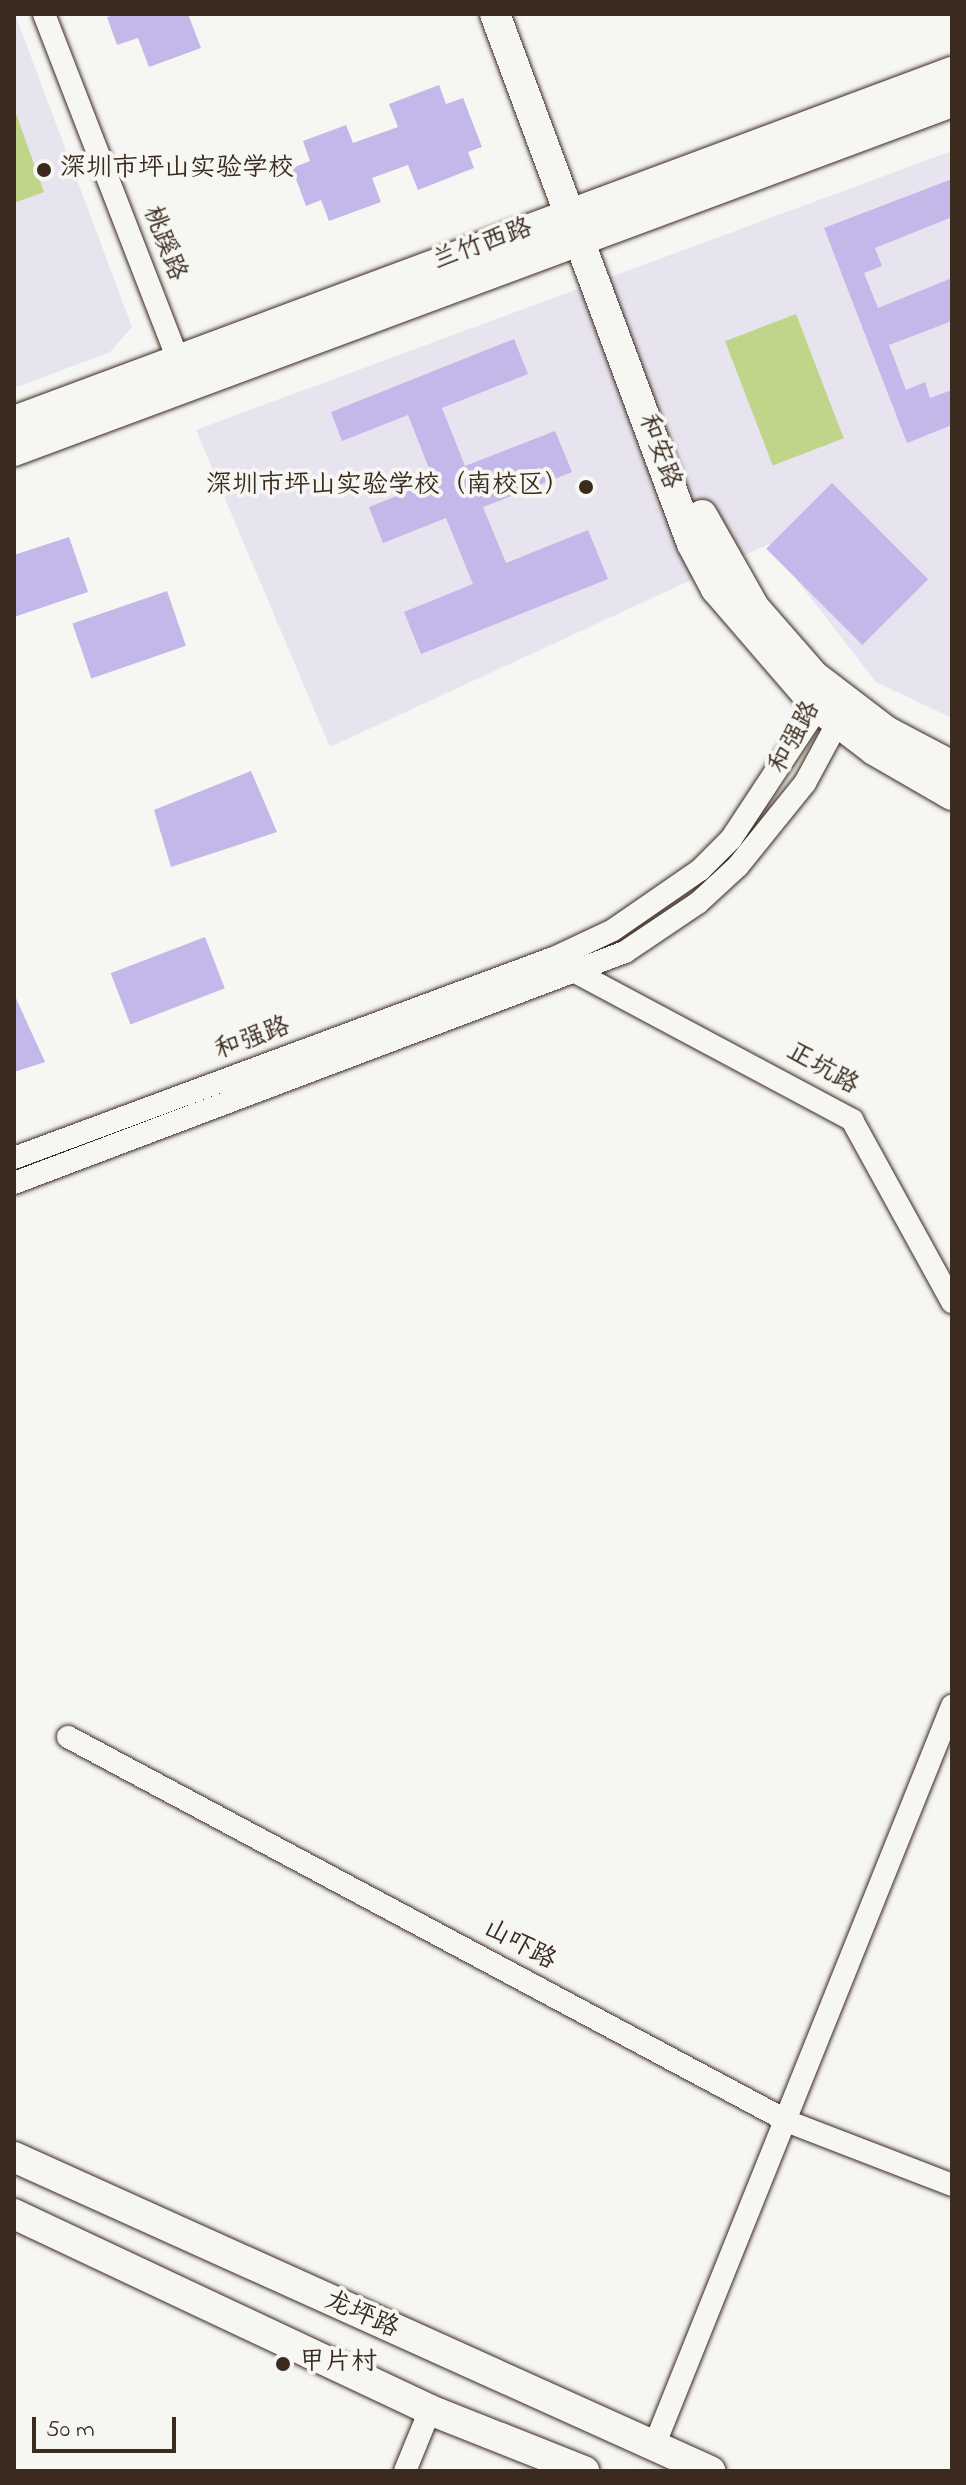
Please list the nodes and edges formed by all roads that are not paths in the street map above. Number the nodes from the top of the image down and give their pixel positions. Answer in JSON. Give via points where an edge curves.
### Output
{"nodes":[{"id":1,"x":44,"y":14,"type":"edge"},
{"id":2,"x":495,"y":14,"type":"edge"},
{"id":3,"x":517,"y":14,"type":"edge"},
{"id":4,"x":952,"y":72,"type":"edge"},
{"id":5,"x":952,"y":102,"type":"edge"},
{"id":6,"x":584,"y":224,"type":"junction"},
{"id":7,"x":178,"y":360,"type":"junction"},
{"id":8,"x":14,"y":421,"type":"edge"},
{"id":9,"x":14,"y":451,"type":"edge"},
{"id":10,"x":834,"y":711,"type":"junction"},
{"id":11,"x":900,"y":752,"type":"junction"},
{"id":12,"x":952,"y":766,"type":"edge"},
{"id":13,"x":952,"y":795,"type":"edge"},
{"id":14,"x":579,"y":974,"type":"junction"},
{"id":15,"x":14,"y":1158,"type":"edge"},
{"id":16,"x":14,"y":1183,"type":"edge"},
{"id":17,"x":952,"y":1302,"type":"edge"},
{"id":18,"x":952,"y":1706,"type":"edge"},
{"id":19,"x":68,"y":1737,"type":"dead end"},
{"id":20,"x":789,"y":2122,"type":"junction"},
{"id":21,"x":14,"y":2157,"type":"edge"},
{"id":22,"x":952,"y":2185,"type":"edge"},
{"id":23,"x":14,"y":2214,"type":"edge"},
{"id":24,"x":430,"y":2410,"type":"junction"},
{"id":25,"x":654,"y":2446,"type":"junction"},
{"id":26,"x":405,"y":2471,"type":"edge"},
{"id":27,"x":584,"y":2471,"type":"edge"},
{"id":28,"x":710,"y":2471,"type":"edge"}],
"edges":[{"from":1,"to":7,"type":"street","name":"桃蹊路"},
{"from":2,"to":6,"type":"street","name":"和安路"},
{"from":3,"to":6,"type":"street","name":"和安路"},
{"from":4,"to":6,"type":"street","name":"兰竹西路"},
{"from":5,"to":6,"type":"street","name":"兰竹西路"},
{"from":6,"to":7,"type":"street","name":"兰竹西路"},
{"from":6,"to":9,"type":"street","name":"兰竹西路"},
{"from":6,"to":10,"type":"street","name":"和安路","via":[[703,568],[766,654]]},
{"from":7,"to":8,"type":"street","name":"兰竹西路"},
{"from":10,"to":11,"type":"street","name":"和安路"},
{"from":10,"to":14,"type":"street","name":"和强路","via":[[797,793],[738,866],[660,931]]},
{"from":10,"to":15,"type":"street","name":"和强路","via":[[700,870],[613,930],[556,957]]},
{"from":11,"to":12,"type":"street","name":"和安路"},
{"from":11,"to":13,"type":"street","name":"和安路"},
{"from":14,"to":16,"type":"street","name":"和强路"},
{"from":14,"to":17,"type":"street","name":"正坑路","via":[[852,1120]]},
{"from":18,"to":20,"type":"street"},
{"from":19,"to":20,"type":"street","name":"山吓路"},
{"from":20,"to":22,"type":"street","name":"山吓路"},
{"from":20,"to":25,"type":"street"},
{"from":21,"to":25,"type":"street","name":"龙坪路"},
{"from":23,"to":24,"type":"street"},
{"from":24,"to":26,"type":"street"},
{"from":24,"to":27,"type":"street"},
{"from":25,"to":28,"type":"street","name":"龙坪路"}]}
